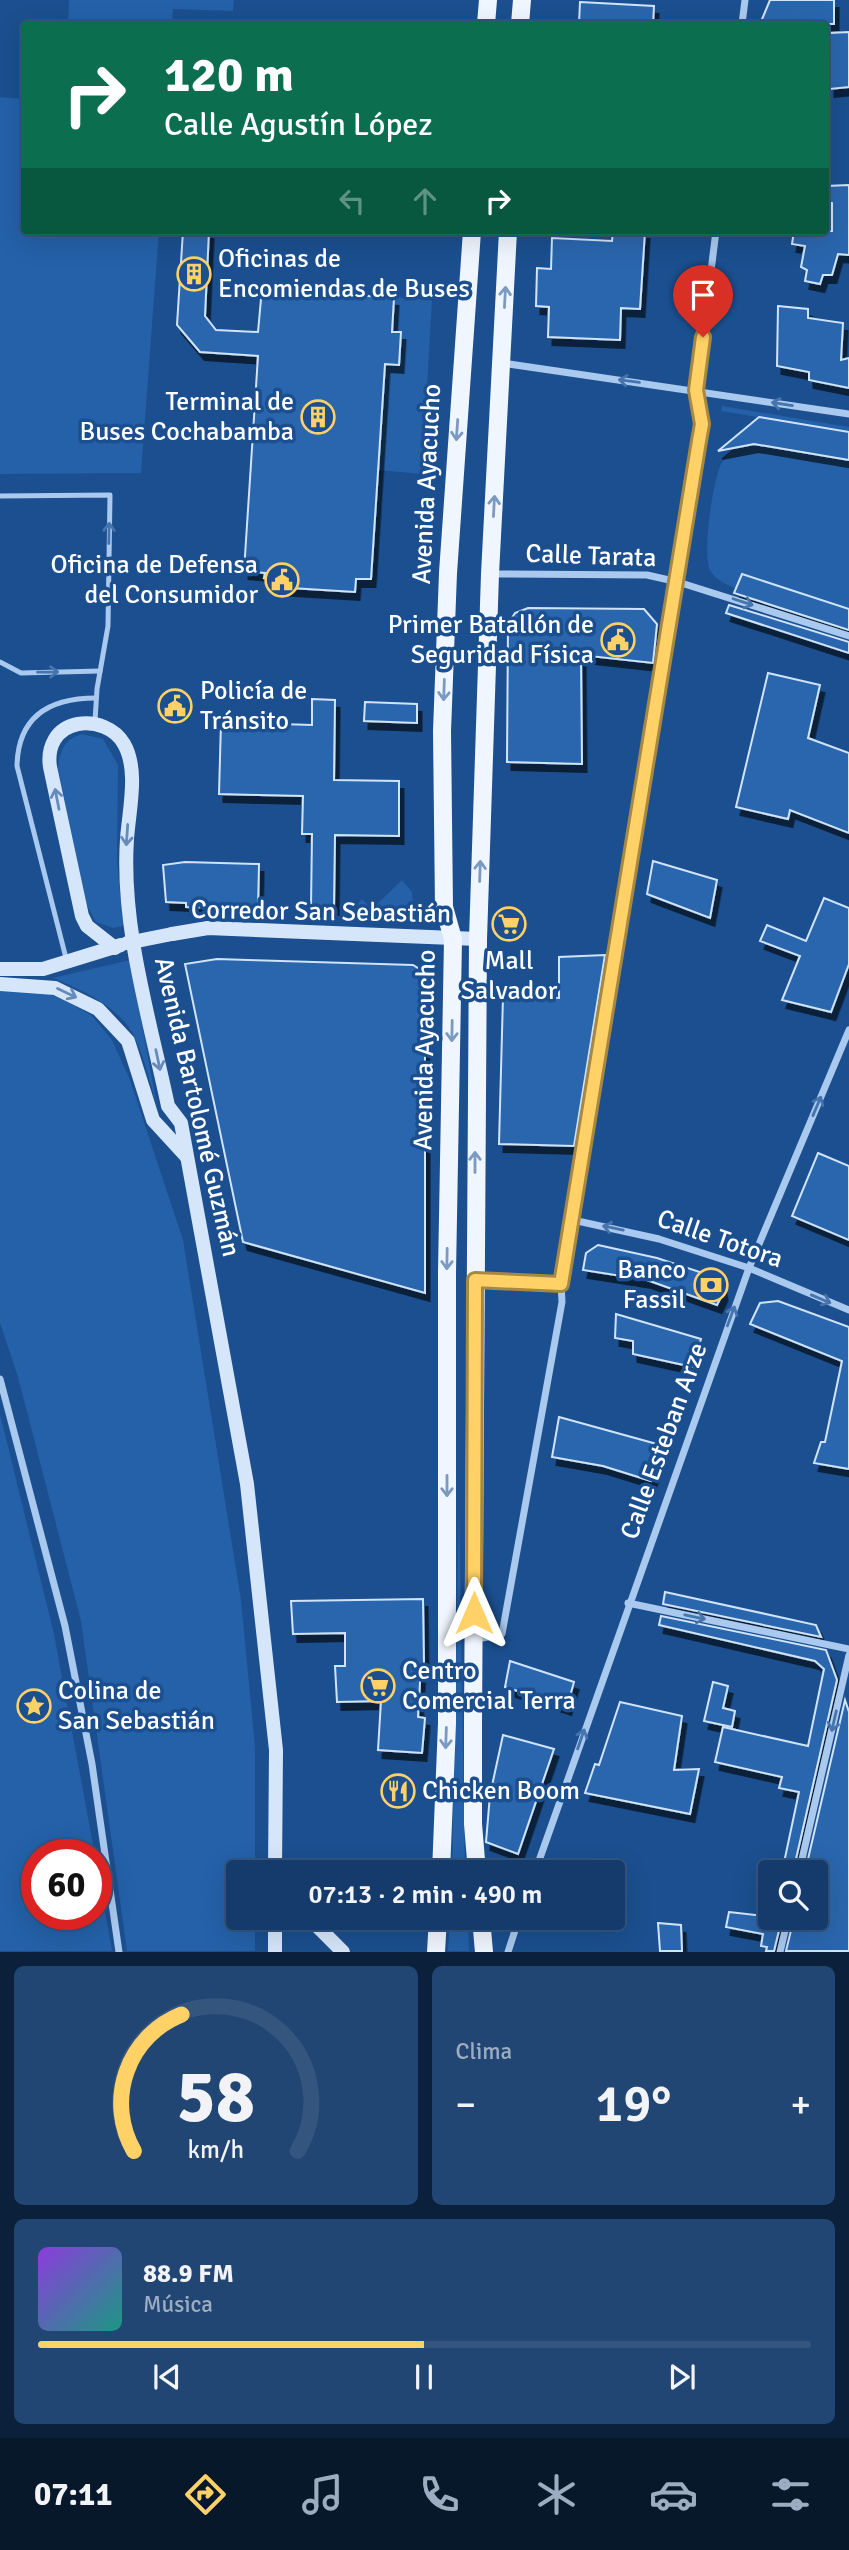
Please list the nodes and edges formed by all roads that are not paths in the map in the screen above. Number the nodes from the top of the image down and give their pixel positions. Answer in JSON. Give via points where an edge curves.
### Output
{"nodes":[{"id":1,"x":488,"y":0,"type":"edge"},
{"id":2,"x":522,"y":0,"type":"edge"},
{"id":3,"x":745,"y":0,"type":"edge"},
{"id":4,"x":486,"y":21,"type":"edge"},
{"id":5,"x":520,"y":21,"type":"edge"},
{"id":6,"x":742,"y":21,"type":"edge"},
{"id":7,"x":472,"y":235,"type":"edge"},
{"id":8,"x":508,"y":235,"type":"edge"},
{"id":9,"x":715,"y":235,"type":"edge"},
{"id":10,"x":501,"y":363,"type":"junction"},
{"id":11,"x":696,"y":390,"type":"junction"},
{"id":12,"x":849,"y":414,"type":"edge"},
{"id":13,"x":0,"y":496,"type":"edge"},
{"id":14,"x":491,"y":574,"type":"junction"},
{"id":15,"x":678,"y":582,"type":"junction"},
{"id":16,"x":849,"y":636,"type":"edge"},
{"id":17,"x":0,"y":662,"type":"edge"},
{"id":18,"x":100,"y":671,"type":"junction"},
{"id":19,"x":96,"y":698,"type":"junction"},
{"id":20,"x":94,"y":724,"type":"junction"},
{"id":21,"x":453,"y":939,"type":"junction"},
{"id":22,"x":478,"y":939,"type":"junction"},
{"id":23,"x":121,"y":946,"type":"junction"},
{"id":24,"x":68,"y":963,"type":"junction"},
{"id":25,"x":0,"y":969,"type":"edge"},
{"id":26,"x":0,"y":984,"type":"edge"},
{"id":27,"x":849,"y":1030,"type":"edge"},
{"id":28,"x":188,"y":1157,"type":"junction"},
{"id":29,"x":573,"y":1220,"type":"junction"},
{"id":30,"x":748,"y":1268,"type":"junction"},
{"id":31,"x":475,"y":1280,"type":"junction"},
{"id":32,"x":561,"y":1284,"type":"junction"},
{"id":33,"x":849,"y":1310,"type":"edge"},
{"id":34,"x":0,"y":1379,"type":"edge"},
{"id":35,"x":628,"y":1604,"type":"junction"},
{"id":36,"x":473,"y":1640,"type":"junction"},
{"id":37,"x":849,"y":1649,"type":"edge"},
{"id":38,"x":849,"y":1655,"type":"edge"},
{"id":39,"x":275,"y":1860,"type":"edge"},
{"id":40,"x":441,"y":1860,"type":"edge"},
{"id":41,"x":476,"y":1860,"type":"edge"},
{"id":42,"x":539,"y":1860,"type":"edge"},
{"id":43,"x":802,"y":1860,"type":"edge"},
{"id":44,"x":275,"y":1930,"type":"edge"},
{"id":45,"x":321,"y":1930,"type":"edge"},
{"id":46,"x":437,"y":1930,"type":"edge"},
{"id":47,"x":482,"y":1930,"type":"edge"},
{"id":48,"x":515,"y":1930,"type":"edge"},
{"id":49,"x":785,"y":1930,"type":"edge"},
{"id":50,"x":119,"y":1951,"type":"edge"},
{"id":51,"x":275,"y":1951,"type":"edge"},
{"id":52,"x":343,"y":1951,"type":"edge"},
{"id":53,"x":436,"y":1951,"type":"edge"},
{"id":54,"x":484,"y":1951,"type":"edge"},
{"id":55,"x":508,"y":1951,"type":"edge"},
{"id":56,"x":780,"y":1951,"type":"edge"}],
"edges":[{"from":1,"to":4,"type":"main road"},
{"from":2,"to":5,"type":"main road"},
{"from":3,"to":6,"type":"street"},
{"from":7,"to":21,"type":"main road","name":"Avenida Ayacucho","one_way":true,"via":[[442,731],[444,907]]},
{"from":10,"to":8,"type":"main road","name":"Avenida Ayacucho","one_way":true},
{"from":9,"to":11,"type":"street"},
{"from":11,"to":10,"type":"street","one_way":true},
{"from":14,"to":10,"type":"main road","name":"Avenida Ayacucho","one_way":true},
{"from":12,"to":11,"type":"street","one_way":true},
{"from":11,"to":15,"type":"street","via":[[702,424]]},
{"from":18,"to":13,"type":"lane","one_way":true,"via":[[108,626],[110,495]]},
{"from":14,"to":15,"type":"street","name":"Calle Tarata","via":[[647,575]]},
{"from":22,"to":14,"type":"main road","name":"Avenida Ayacucho","one_way":true},
{"from":15,"to":16,"type":"street","name":"Calle Tarata","one_way":true},
{"from":15,"to":29,"type":"street"},
{"from":17,"to":18,"type":"lane","one_way":true,"via":[[21,673]]},
{"from":18,"to":19,"type":"lane"},
{"from":19,"to":20,"type":"lane"},
{"from":19,"to":24,"type":"lane","via":[[71,698],[47,707],[29,723],[18,746],[17,766]]},
{"from":23,"to":20,"type":"street","name":"Avenida Bartolomé Guzmán","one_way":true,"via":[[87,926],[82,916],[49,755],[53,741],[64,729]]},
{"from":20,"to":28,"type":"street","name":"Avenida Bartolomé Guzmán","one_way":true,"via":[[114,732],[124,744],[131,767],[125,865],[130,915],[168,1107],[181,1123]]},
{"from":21,"to":22,"type":"street","name":"Corredor San Sebastián"},
{"from":21,"to":23,"type":"street","name":"Corredor San Sebastián","bridge":true,"via":[[220,929]]},
{"from":21,"to":40,"type":"main road","name":"Avenida Ayacucho","one_way":true,"via":[[447,1723]]},
{"from":31,"to":22,"type":"main road","name":"Avenida Ayacucho","one_way":true},
{"from":23,"to":24,"type":"street","name":"Corredor San Sebastián"},
{"from":24,"to":25,"type":"street","name":"Corredor San Sebastián","via":[[43,969]]},
{"from":26,"to":28,"type":"street","one_way":true,"via":[[55,988],[98,1009],[128,1041],[153,1120]]},
{"from":30,"to":27,"type":"street","name":"Calle Esteban Arze","one_way":true},
{"from":28,"to":39,"type":"street","name":"Avenida Bartolomé Guzmán","via":[[247,1484],[276,1750]]},
{"from":30,"to":29,"type":"street","name":"Calle Totora","one_way":true,"via":[[659,1238]]},
{"from":29,"to":32,"type":"street"},
{"from":30,"to":33,"type":"street","name":"Calle Totora","one_way":true},
{"from":35,"to":30,"type":"street","name":"Calle Esteban Arze","one_way":true},
{"from":31,"to":32,"type":"street"},
{"from":31,"to":36,"type":"main road","name":"Avenida Ayacucho"},
{"from":32,"to":36,"type":"street","via":[[562,1302],[502,1634]]},
{"from":34,"to":50,"type":"street","via":[[65,1626],[92,1765]]},
{"from":35,"to":37,"type":"street","one_way":true},
{"from":42,"to":35,"type":"street","name":"Calle Esteban Arze","one_way":true},
{"from":36,"to":41,"type":"main road","name":"Avenida Ayacucho"},
{"from":38,"to":43,"type":"street","one_way":true},
{"from":44,"to":51,"type":"street"},
{"from":45,"to":52,"type":"street"},
{"from":46,"to":53,"type":"main road"},
{"from":47,"to":54,"type":"main road"},
{"from":48,"to":55,"type":"street"},
{"from":49,"to":56,"type":"street"}]}
